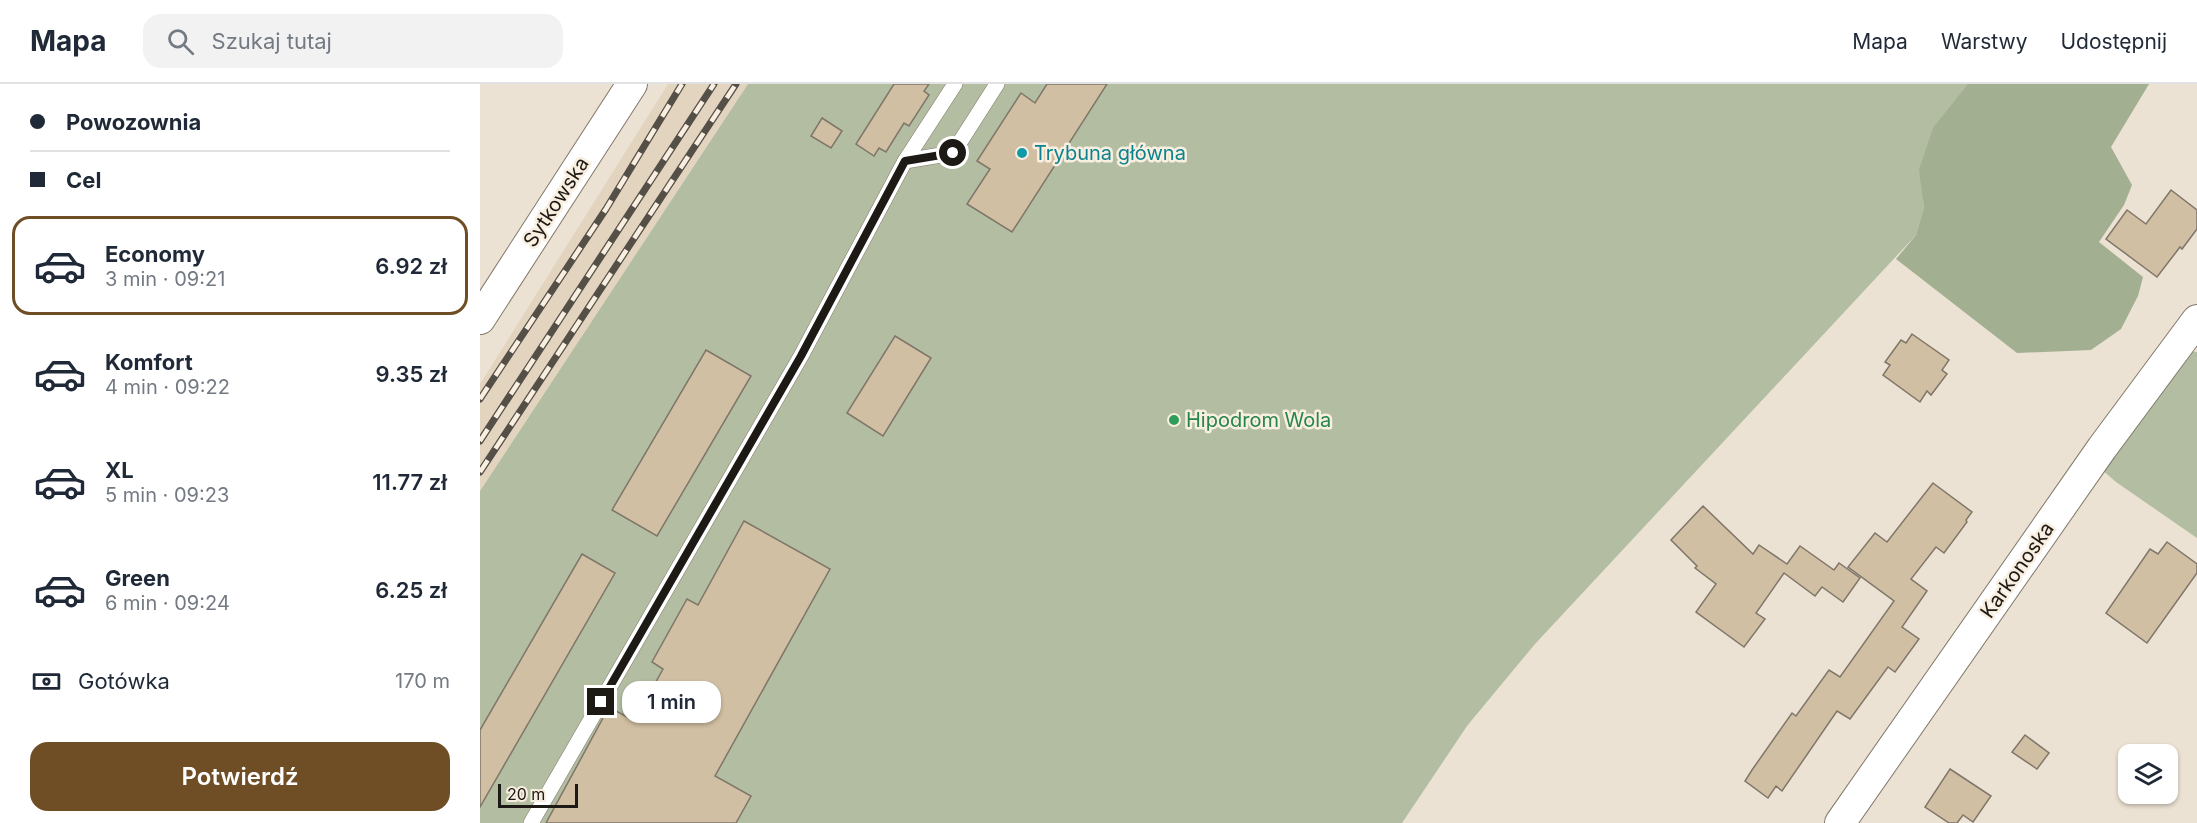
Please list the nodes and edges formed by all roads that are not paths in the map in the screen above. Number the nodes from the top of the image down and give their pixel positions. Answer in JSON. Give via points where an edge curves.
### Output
{"nodes":[{"id":1,"x":632,"y":84,"type":"edge"},
{"id":2,"x":955,"y":84,"type":"edge"},
{"id":3,"x":998,"y":84,"type":"edge"},
{"id":4,"x":905,"y":161,"type":"junction"},
{"id":5,"x":480,"y":319,"type":"edge"},
{"id":6,"x":2197,"y":320,"type":"edge"},
{"id":7,"x":531,"y":823,"type":"edge"},
{"id":8,"x":1840,"y":823,"type":"edge"}],
"edges":[{"from":1,"to":5,"type":"street","name":"Sytkowska"},
{"from":2,"to":4,"type":"lane"},
{"from":3,"to":4,"type":"lane","via":[[953,153]]},
{"from":4,"to":7,"type":"lane","via":[[801,356]]},
{"from":6,"to":8,"type":"street","name":"Karkonoska","via":[[2102,448]]}]}
